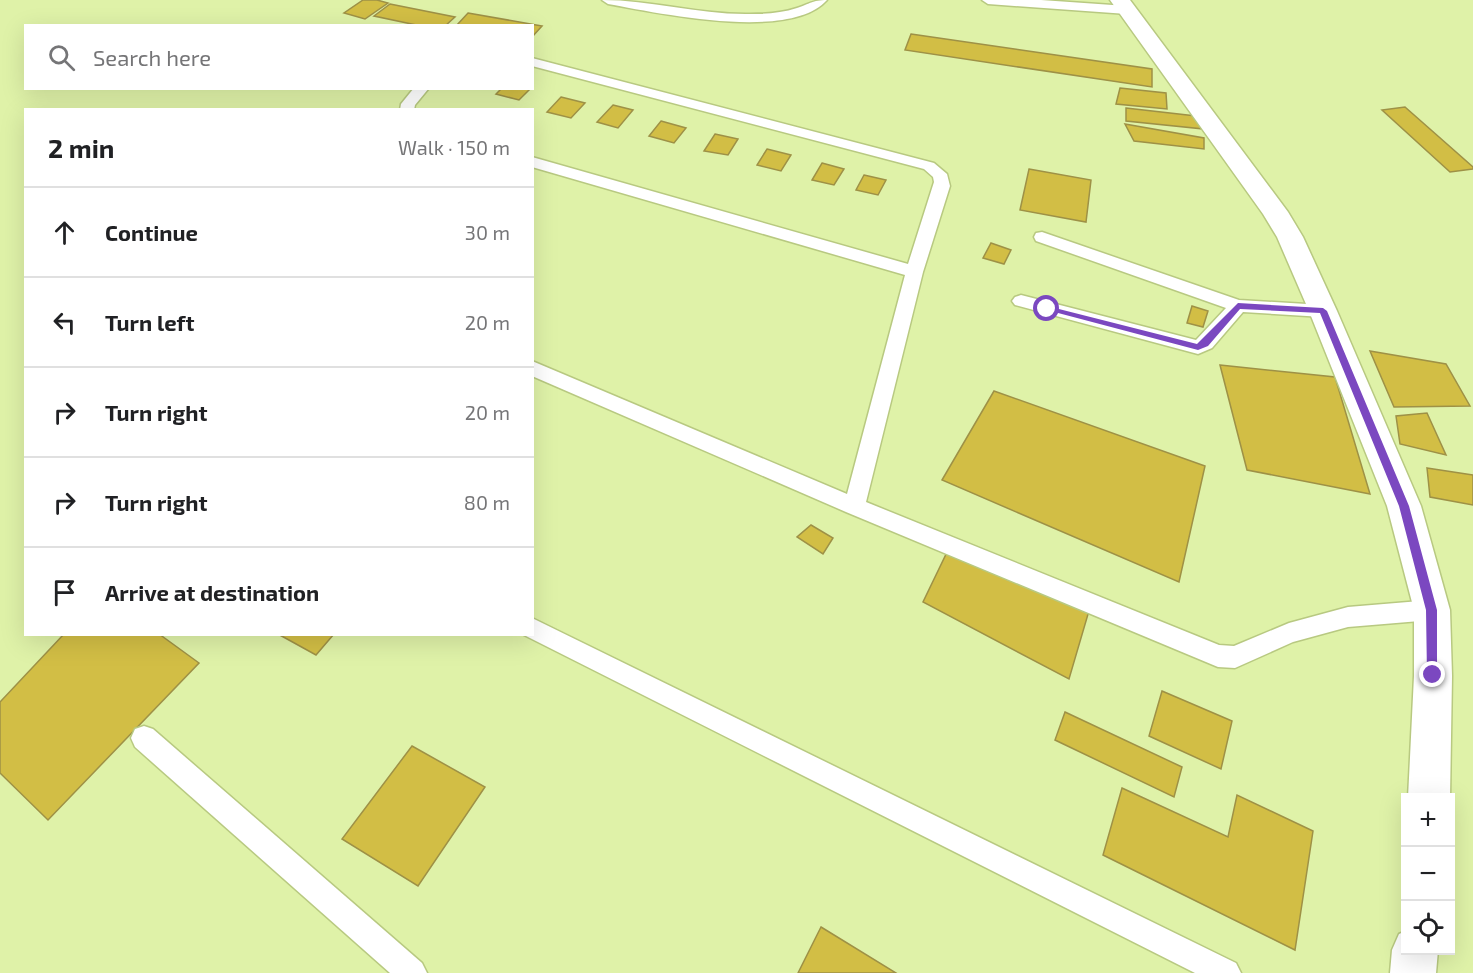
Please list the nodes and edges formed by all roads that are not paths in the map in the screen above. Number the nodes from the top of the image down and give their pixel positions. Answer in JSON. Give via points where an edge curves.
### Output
{"nodes":[{"id":1,"x":608,"y":0,"type":"edge"},
{"id":2,"x":821,"y":0,"type":"edge"},
{"id":3,"x":988,"y":0,"type":"edge"},
{"id":4,"x":1123,"y":5,"type":"edge"},
{"id":5,"x":534,"y":63,"type":"edge"},
{"id":6,"x":421,"y":90,"type":"edge"},
{"id":7,"x":407,"y":108,"type":"edge"},
{"id":8,"x":534,"y":163,"type":"edge"},
{"id":9,"x":1042,"y":237,"type":"dead end"},
{"id":10,"x":914,"y":272,"type":"junction"},
{"id":11,"x":1022,"y":301,"type":"dead end"},
{"id":12,"x":1238,"y":306,"type":"junction"},
{"id":13,"x":1323,"y":311,"type":"junction"},
{"id":14,"x":534,"y":369,"type":"edge"},
{"id":15,"x":854,"y":506,"type":"junction"},
{"id":16,"x":1432,"y":610,"type":"junction"},
{"id":17,"x":534,"y":629,"type":"edge"},
{"id":18,"x":144,"y":738,"type":"dead end"},
{"id":19,"x":1429,"y":793,"type":"edge"},
{"id":20,"x":1415,"y":955,"type":"edge"},
{"id":21,"x":412,"y":973,"type":"edge"},
{"id":22,"x":1226,"y":973,"type":"edge"},
{"id":23,"x":1413,"y":973,"type":"edge"}],
"edges":[{"from":1,"to":2,"type":"lane","via":[[750,18],[795,14],[813,8]]},
{"from":3,"to":4,"type":"lane"},
{"from":4,"to":13,"type":"street","via":[[1275,212]]},
{"from":5,"to":10,"type":"lane","via":[[929,166],[938,172],[942,186]]},
{"from":6,"to":7,"type":"lane"},
{"from":8,"to":10,"type":"lane"},
{"from":9,"to":12,"type":"lane"},
{"from":10,"to":15,"type":"lane"},
{"from":11,"to":12,"type":"lane","via":[[1198,347]]},
{"from":12,"to":13,"type":"lane"},
{"from":13,"to":16,"type":"street","via":[[1404,506]]},
{"from":14,"to":15,"type":"lane"},
{"from":15,"to":16,"type":"lane","via":[[1218,656],[1235,657],[1289,633],[1348,617]]},
{"from":16,"to":19,"type":"street"},
{"from":17,"to":22,"type":"lane"},
{"from":18,"to":21,"type":"lane"},
{"from":20,"to":23,"type":"street"}]}
